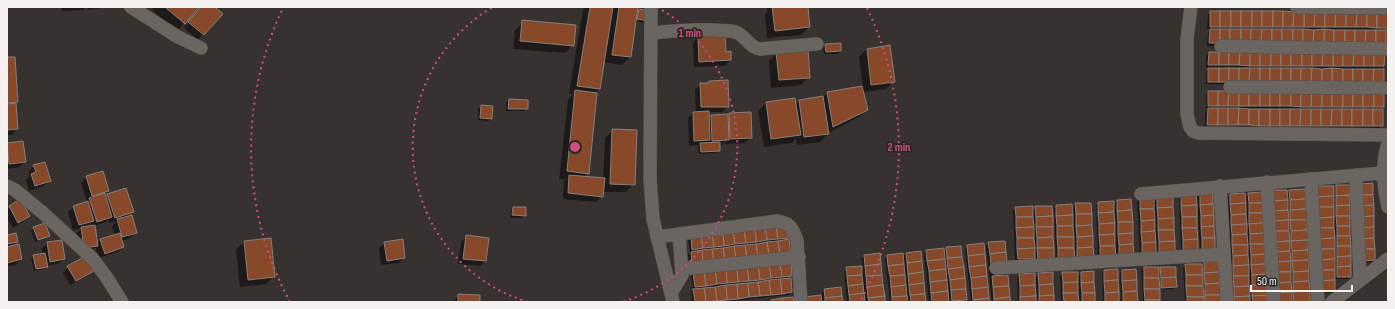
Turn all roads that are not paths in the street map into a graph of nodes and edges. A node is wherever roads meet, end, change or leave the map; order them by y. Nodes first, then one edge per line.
1 (131, 7) edge
2 (651, 7) edge
3 (1191, 7) edge
4 (1297, 7) edge
5 (1388, 8) edge
6 (651, 32) junction
7 (817, 44) dead end
8 (1221, 46) dead end
9 (201, 48) dead end
10 (1388, 49) edge
11 (1230, 87) dead end
12 (1388, 88) edge
13 (1388, 135) edge
14 (1388, 143) edge
15 (1383, 173) junction
16 (1356, 175) junction
17 (1311, 179) junction
18 (1266, 182) junction
19 (7, 186) edge
20 (1220, 186) junction
21 (1141, 194) dead end
22 (1388, 207) edge
23 (679, 234) junction
24 (657, 237) junction
25 (1224, 254) junction
26 (799, 257) junction
27 (1388, 259) edge
28 (682, 268) junction
29 (996, 268) dead end
30 (1360, 280) junction
31 (672, 297) edge
32 (122, 302) edge
33 (801, 302) edge
34 (1227, 302) edge
35 (1274, 302) edge
36 (1318, 302) edge
37 (1332, 302) edge

1 - 9 street
2 - 6 street
3 - 13 street
4 - 5 street
6 - 7 street
6 - 24 street
8 - 10 street
11 - 12 street
14 - 15 street
15 - 16 street
15 - 22 street
16 - 17 street
16 - 30 street
17 - 18 street
17 - 36 street
18 - 20 street
18 - 35 street
19 - 32 street
20 - 21 street
20 - 25 street
23 - 24 street
23 - 26 street
23 - 28 street
24 - 31 street
25 - 29 street
25 - 34 street
26 - 28 street
26 - 33 street
27 - 30 street
28 - 31 street
30 - 37 street

